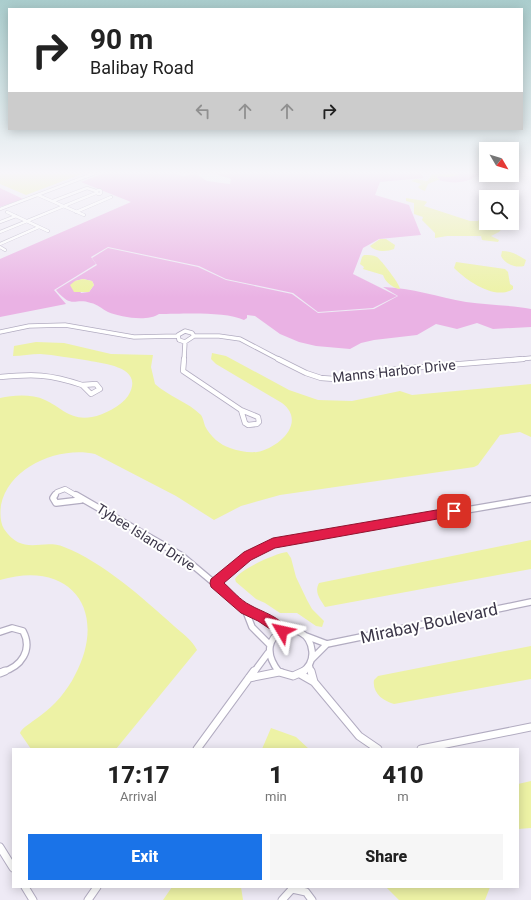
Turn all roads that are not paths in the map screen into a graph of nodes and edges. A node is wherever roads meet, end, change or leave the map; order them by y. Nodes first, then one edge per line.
1 (12, 214) edge
2 (44, 214) edge
3 (16, 216) junction
4 (27, 221) junction
5 (0, 222) edge
6 (39, 227) junction
7 (48, 231) dead end
8 (0, 232) edge
9 (0, 244) edge
10 (0, 247) edge
11 (5, 250) dead end
12 (0, 332) edge
13 (178, 336) junction
14 (194, 336) junction
15 (185, 342) junction
16 (531, 358) edge
17 (0, 377) edge
18 (82, 385) dead end
19 (242, 410) dead end
20 (531, 499) edge
21 (81, 500) junction
22 (215, 583) junction
23 (531, 602) edge
24 (245, 609) junction
25 (260, 615) junction
26 (251, 626) junction
27 (282, 631) junction
28 (0, 632) edge
29 (306, 636) junction
30 (269, 644) junction
31 (327, 644) junction
32 (268, 652) junction
33 (311, 662) junction
34 (278, 672) junction
35 (0, 673) edge
36 (300, 674) junction
37 (248, 678) junction
38 (314, 682) junction
39 (531, 727) edge
40 (198, 748) edge
41 (377, 748) edge
42 (425, 748) edge
43 (0, 848) edge
44 (12, 866) edge
45 (26, 888) edge
46 (96, 888) edge
47 (33, 900) edge
48 (88, 900) edge
49 (282, 900) edge
50 (312, 900) edge

1 - 3 street
2 - 4 street
3 - 4 street
3 - 5 street
4 - 6 street
4 - 8 street
6 - 7 street
6 - 9 street
10 - 11 street
12 - 13 street
13 - 14 street
13 - 15 street
14 - 15 street
14 - 16 street, Manns Harbor Drive
15 - 19 street
17 - 18 street
20 - 22 street
21 - 21 street, Tybee Island Drive
21 - 22 street, Tybee Island Drive
22 - 24 street, Tybee Island Drive
23 - 31 street, Mirabay Boulevard
24 - 25 street, Tybee Island Drive
24 - 26 street, Tybee Island Drive
25 - 26 street
25 - 27 street, Tybee Island Drive
26 - 30 street, Tybee Island Drive
27 - 29 street
27 - 30 street
28 - 35 street
29 - 31 street
29 - 33 street
30 - 32 street
31 - 33 street
32 - 34 street
32 - 37 street
33 - 36 street
33 - 38 street
34 - 36 street
34 - 37 street
36 - 38 street
37 - 40 street
38 - 41 street
39 - 42 street
43 - 44 street
45 - 47 street
46 - 48 street
49 - 50 street

